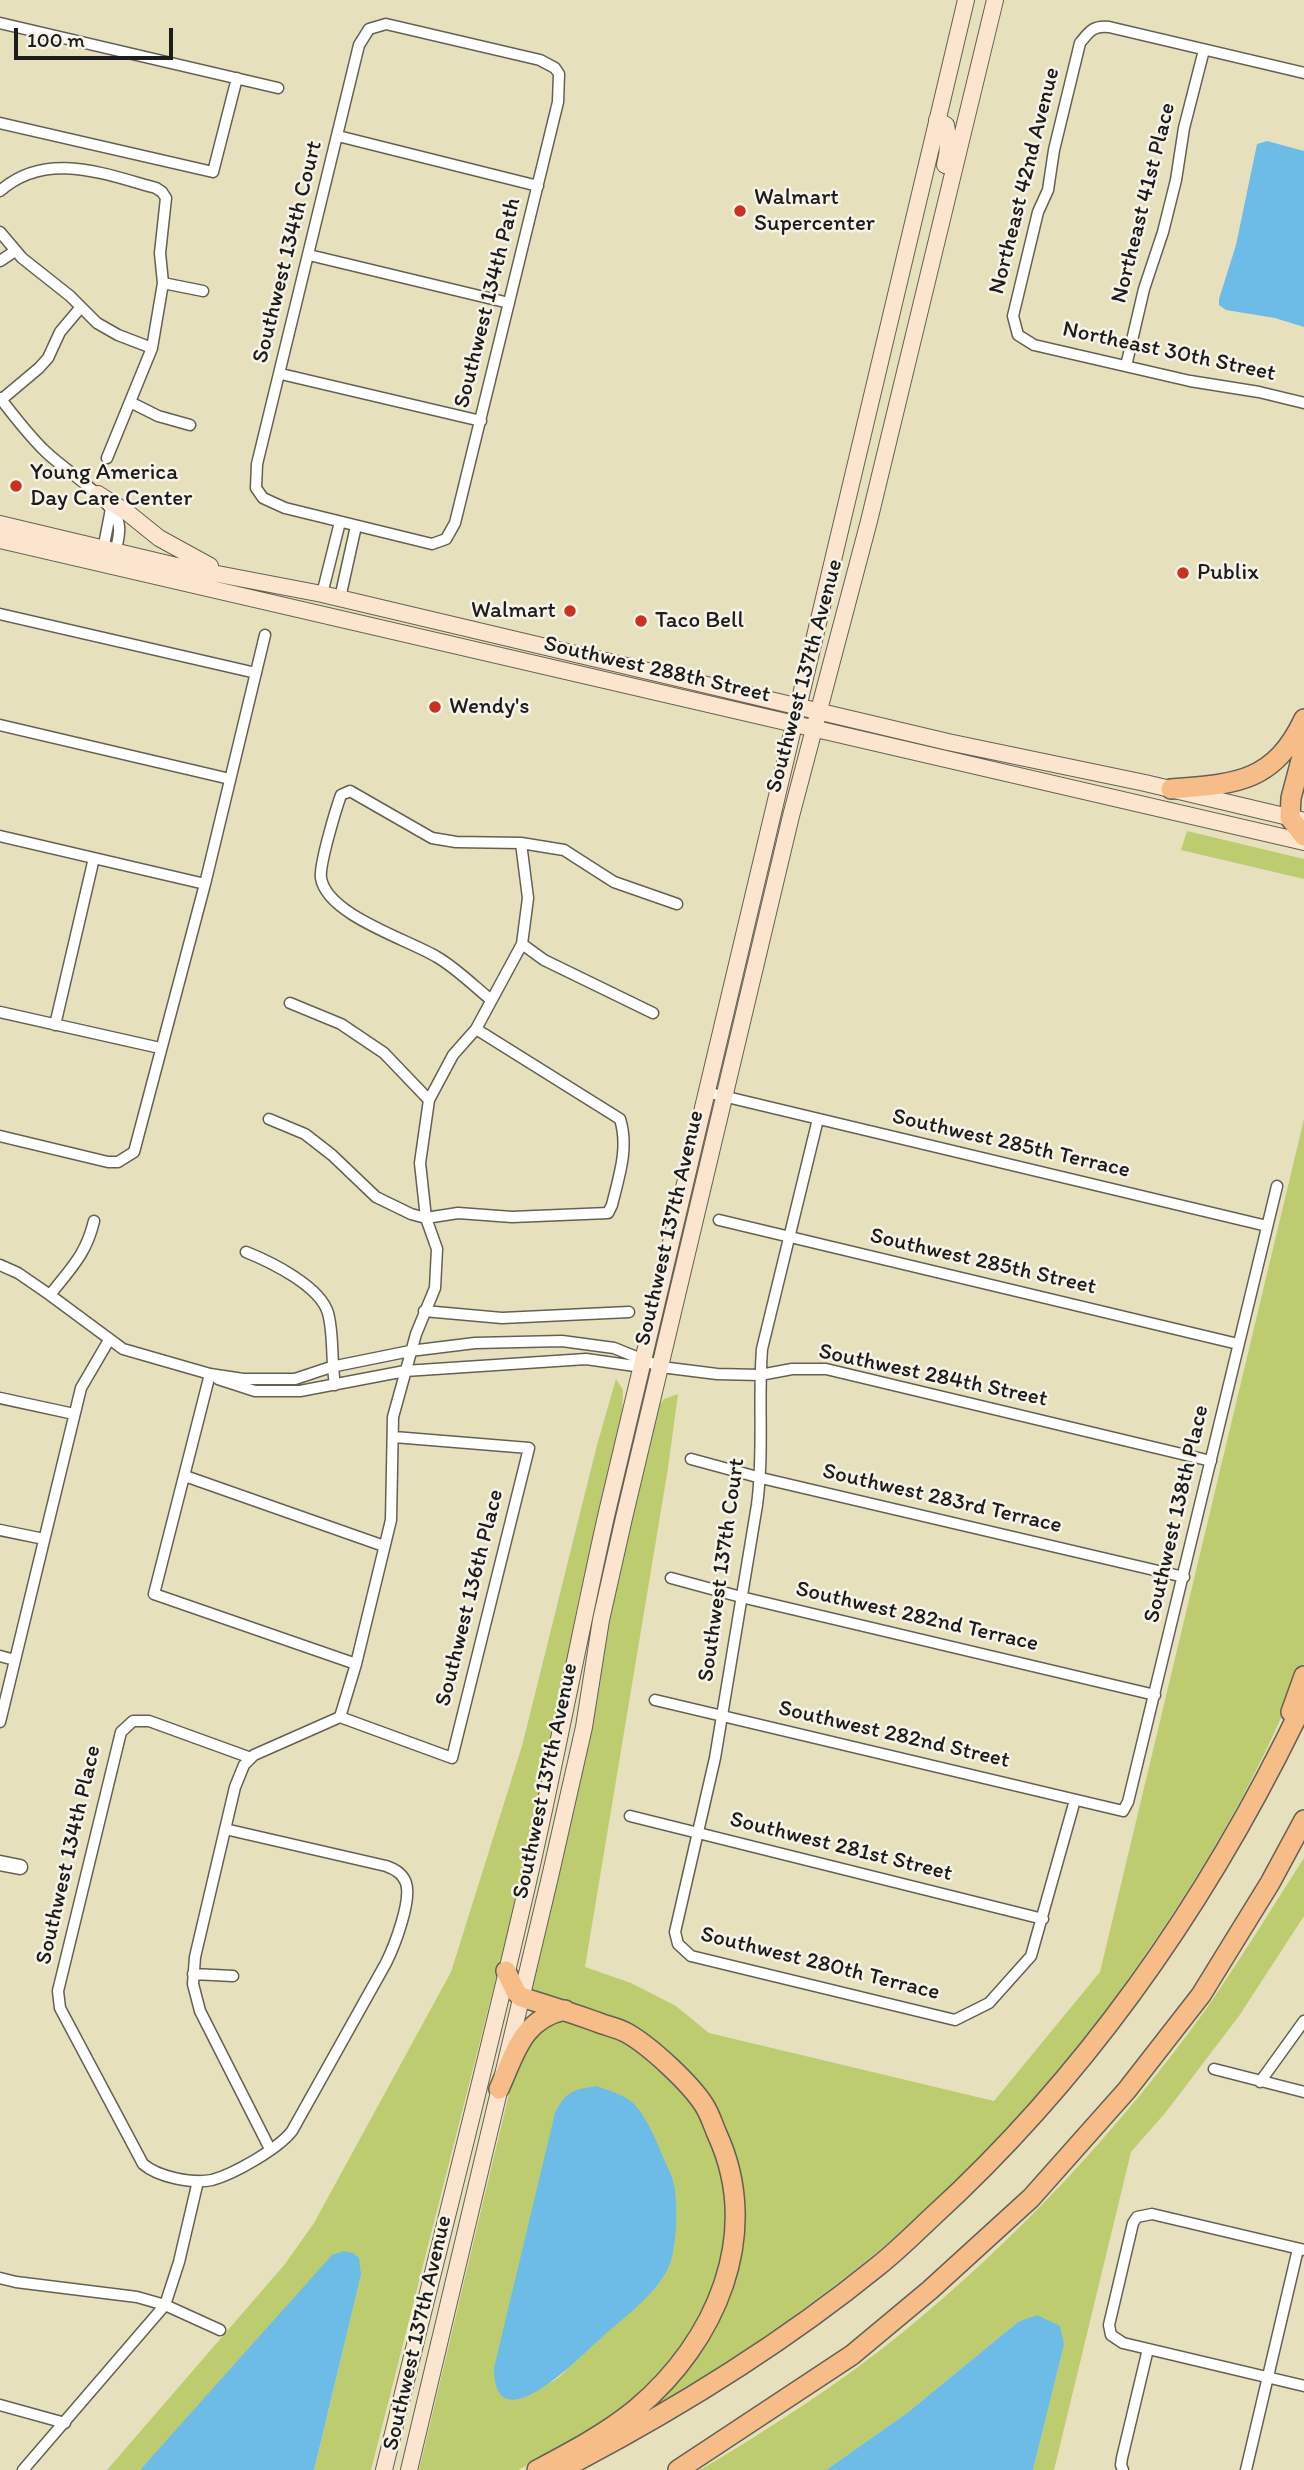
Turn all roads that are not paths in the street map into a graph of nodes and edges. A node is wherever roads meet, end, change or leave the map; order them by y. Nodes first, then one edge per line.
1 (966, 0) edge
2 (995, 0) edge
3 (0, 23) edge
4 (1204, 50) junction
5 (1304, 73) edge
6 (559, 74) joint
7 (236, 78) junction
8 (278, 88) dead end
9 (937, 120) junction
10 (0, 123) edge
11 (338, 136) junction
12 (538, 186) junction
13 (0, 191) edge
14 (0, 232) edge
15 (15, 251) junction
16 (309, 254) junction
17 (0, 261) edge
18 (927, 279) junction
19 (163, 283) junction
20 (203, 291) dead end
21 (509, 303) junction
22 (81, 307) junction
23 (1026, 341) joint
24 (152, 348) junction
25 (1126, 366) junction
26 (281, 374) junction
27 (1, 399) edge
28 (130, 402) junction
29 (1304, 403) edge
30 (481, 421) junction
31 (190, 425) dead end
32 (107, 458) dead end
33 (98, 494) junction
34 (340, 522) junction
35 (0, 524) edge
36 (356, 526) junction
37 (0, 540) edge
38 (108, 558) junction
39 (228, 576) junction
40 (322, 594) junction
41 (340, 598) junction
42 (0, 614) edge
43 (265, 635) dead end
44 (256, 673) junction
45 (798, 706) junction
46 (819, 712) junction
47 (1304, 719) edge
48 (0, 725) edge
49 (793, 725) junction
50 (814, 730) junction
51 (1304, 749) edge
52 (230, 779) junction
53 (1171, 789) junction
54 (1297, 819) edge
55 (0, 836) edge
56 (1304, 836) edge
57 (1304, 842) edge
58 (520, 843) junction
59 (94, 858) junction
60 (205, 884) junction
61 (756, 890) junction
62 (773, 894) junction
63 (677, 904) dead end
64 (522, 944) junction
65 (491, 1000) junction
66 (290, 1003) dead end
67 (0, 1012) edge
68 (653, 1013) dead end
69 (55, 1025) junction
70 (477, 1029) junction
71 (160, 1048) junction
72 (706, 1092) junction
73 (724, 1097) junction
74 (429, 1100) junction
75 (269, 1119) dead end
76 (818, 1119) junction
77 (0, 1136) edge
78 (1277, 1186) dead end
79 (426, 1218) junction
80 (719, 1220) dead end
81 (94, 1221) dead end
82 (1267, 1226) junction
83 (791, 1238) junction
84 (246, 1252) dead end
85 (0, 1265) edge
86 (50, 1295) junction
87 (424, 1311) junction
88 (629, 1311) dead end
89 (109, 1340) junction
90 (1238, 1345) junction
91 (411, 1351) junction
92 (643, 1361) junction
93 (331, 1367) junction
94 (661, 1367) junction
95 (405, 1371) junction
96 (210, 1374) junction
97 (760, 1375) junction
98 (335, 1384) junction
99 (0, 1398) edge
100 (74, 1414) junction
101 (394, 1437) junction
102 (691, 1459) dead end
103 (1211, 1461) junction
104 (185, 1476) junction
105 (761, 1478) junction
106 (0, 1530) edge
107 (44, 1539) junction
108 (384, 1546) junction
109 (1184, 1577) junction
110 (671, 1578) dead end
111 (741, 1597) junction
112 (0, 1656) edge
113 (15, 1660) junction
114 (356, 1664) junction
115 (1304, 1676) edge
116 (1155, 1695) junction
117 (655, 1700) dead end
118 (1304, 1702) edge
119 (721, 1716) junction
120 (340, 1717) junction
121 (0, 1722) edge
122 (1281, 1749) junction
123 (251, 1758) junction
124 (1075, 1800) junction
125 (1123, 1811) joint
126 (630, 1816) dead end
127 (1304, 1820) edge
128 (225, 1829) junction
129 (698, 1833) junction
130 (0, 1863) edge
131 (20, 1867) dead end
132 (1043, 1919) junction
133 (678, 1944) joint
134 (506, 1971) junction
135 (192, 1974) junction
136 (233, 1976) dead end
137 (521, 1997) junction
138 (565, 2010) junction
139 (1304, 2021) edge
140 (1214, 2068) dead end
141 (1261, 2082) junction
142 (499, 2089) junction
143 (1304, 2092) edge
144 (270, 2149) junction
145 (198, 2181) junction
146 (1301, 2249) edge
147 (0, 2278) edge
148 (165, 2305) junction
149 (219, 2330) dead end
150 (1148, 2348) junction
151 (1268, 2378) junction
152 (1304, 2386) edge
153 (0, 2405) edge
154 (65, 2423) junction
155 (23, 2470) edge
156 (384, 2470) edge
157 (410, 2470) edge
158 (537, 2470) edge
159 (560, 2470) edge
160 (678, 2470) edge
161 (1123, 2470) edge
162 (1246, 2470) edge

1 - 9 main road, Southwest 137th Avenue
2 - 18 main road, Southwest 137th Avenue
3 - 7 street
4 - 5 street
4 - 23 street, Northeast 42nd Avenue
4 - 25 street, Northeast 41st Place
6 - 11 street, Southwest 134th Court
6 - 12 street, Southwest 134th Path
7 - 8 street
7 - 10 street
9 - 18 main road
9 - 45 main road, Southwest 137th Avenue
11 - 12 street
11 - 16 street, Southwest 134th Court
12 - 21 street, Southwest 134th Path
13 - 19 street
14 - 15 street
15 - 17 street
15 - 22 street
16 - 21 street
16 - 26 street, Southwest 134th Court
18 - 46 main road, Southwest 137th Avenue
19 - 20 street
19 - 24 street
21 - 30 street, Southwest 134th Path
22 - 24 street
22 - 27 street
23 - 25 street, Northeast 30th Street
24 - 28 street
25 - 29 street, Northeast 30th Street
26 - 30 street
26 - 34 street, Southwest 134th Court
27 - 33 street
28 - 31 street
28 - 32 street
30 - 36 street, Southwest 134th Path
33 - 38 street
33 - 39 main road
34 - 36 street
34 - 40 street
35 - 38 main road, Southwest 288th Street
36 - 41 street
37 - 38 main road, Southwest 288th Street
38 - 39 main road, Southwest 288th Street
38 - 49 main road, Southwest 288th Street
39 - 40 main road, Southwest 288th Street
40 - 41 main road, Southwest 288th Street
41 - 45 main road, Southwest 288th Street
42 - 44 street
43 - 44 street
44 - 52 street
45 - 46 main road, Southwest 288th Street
45 - 49 main road, Southwest 137th Avenue
46 - 50 main road, Southwest 137th Avenue
46 - 53 main road, Southwest 288th Street
47 - 53 highway
48 - 52 street
49 - 50 main road, Southwest 288th Street
49 - 61 main road, Southwest 137th Avenue
50 - 57 main road, Southwest 288th Street
50 - 62 main road, Southwest 137th Avenue
51 - 54 highway
52 - 60 street
53 - 54 main road, Southwest 288th Street
54 - 56 highway
55 - 59 street
58 - 63 street
58 - 64 street
58 - 65 street
59 - 60 street
59 - 69 street
60 - 71 street
61 - 62 main road
61 - 72 main road, Southwest 137th Avenue
62 - 73 main road, Southwest 137th Avenue
64 - 65 street
64 - 68 street
65 - 70 street
66 - 74 street
67 - 69 street
69 - 71 street
70 - 74 street
70 - 79 street
71 - 77 street
72 - 73 street, Southwest 285th Terrace
72 - 92 main road, Southwest 137th Avenue
73 - 76 street, Southwest 285th Terrace
73 - 94 main road, Southwest 137th Avenue
74 - 79 street
75 - 79 street
76 - 82 street, Southwest 285th Terrace
76 - 83 street, Southwest 137th Court
78 - 82 street
79 - 87 street
80 - 83 street, Southwest 285th Street
81 - 86 street
82 - 90 street, Southwest 138th Place
83 - 90 street, Southwest 285th Street
83 - 97 street, Southwest 137th Court
84 - 93 street
85 - 86 street, Southwest 284th Street
86 - 89 street, Southwest 284th Street
87 - 88 street
87 - 91 street
89 - 96 street, Southwest 284th Street
89 - 100 street
90 - 103 street, Southwest 138th Place
91 - 92 street, Southwest 284th Street
91 - 93 street, Southwest 284th Street
91 - 95 street
92 - 94 street, Southwest 284th Street
92 - 95 street, Southwest 284th Street
92 - 134 main road, Southwest 137th Avenue
93 - 96 street, Southwest 284th Street
93 - 98 street
94 - 97 street, Southwest 284th Street
94 - 137 main road, Southwest 137th Avenue
95 - 98 street, Southwest 284th Street
95 - 101 street
96 - 98 street, Southwest 284th Street
96 - 104 street
97 - 103 street, Southwest 284th Street
97 - 105 street, Southwest 137th Court
99 - 100 street
100 - 107 street
101 - 108 street
101 - 120 street, Southwest 136th Place
102 - 105 street, Southwest 283rd Terrace
103 - 109 street, Southwest 138th Place
104 - 108 street
104 - 114 street
105 - 109 street, Southwest 283rd Terrace
105 - 111 street, Southwest 137th Court
106 - 107 street
107 - 113 street
108 - 114 street
109 - 116 street, Southwest 138th Place
110 - 111 street, Southwest 282nd Terrace
111 - 116 street, Southwest 282nd Terrace
111 - 119 street, Southwest 137th Court
112 - 113 street
113 - 121 street
114 - 120 street
115 - 122 highway
116 - 125 street, Southwest 138th Place
117 - 119 street, Southwest 282nd Street
118 - 122 highway
119 - 124 street, Southwest 282nd Street
119 - 129 street, Southwest 137th Court
120 - 123 street
122 - 159 highway
123 - 128 street
123 - 145 street, Southwest 134th Place
124 - 125 street, Southwest 282nd Street
124 - 132 street
126 - 129 street, Southwest 281st Street
127 - 160 highway
128 - 135 street
128 - 144 street
129 - 132 street, Southwest 281st Street
129 - 133 street, Southwest 137th Court
130 - 131 street
132 - 133 street, Southwest 280th Terrace
134 - 137 highway
134 - 156 main road, Southwest 137th Avenue
135 - 136 street
135 - 144 street
137 - 138 highway
137 - 142 main road, Southwest 137th Avenue
138 - 142 highway
138 - 158 highway
139 - 141 street
140 - 141 street
141 - 143 street
142 - 157 main road, Southwest 137th Avenue
144 - 145 street
145 - 148 street
146 - 150 street
146 - 151 street
147 - 148 street
148 - 149 street
148 - 154 street
150 - 151 street
150 - 161 street
151 - 152 street
151 - 162 street
153 - 154 street
154 - 155 street

